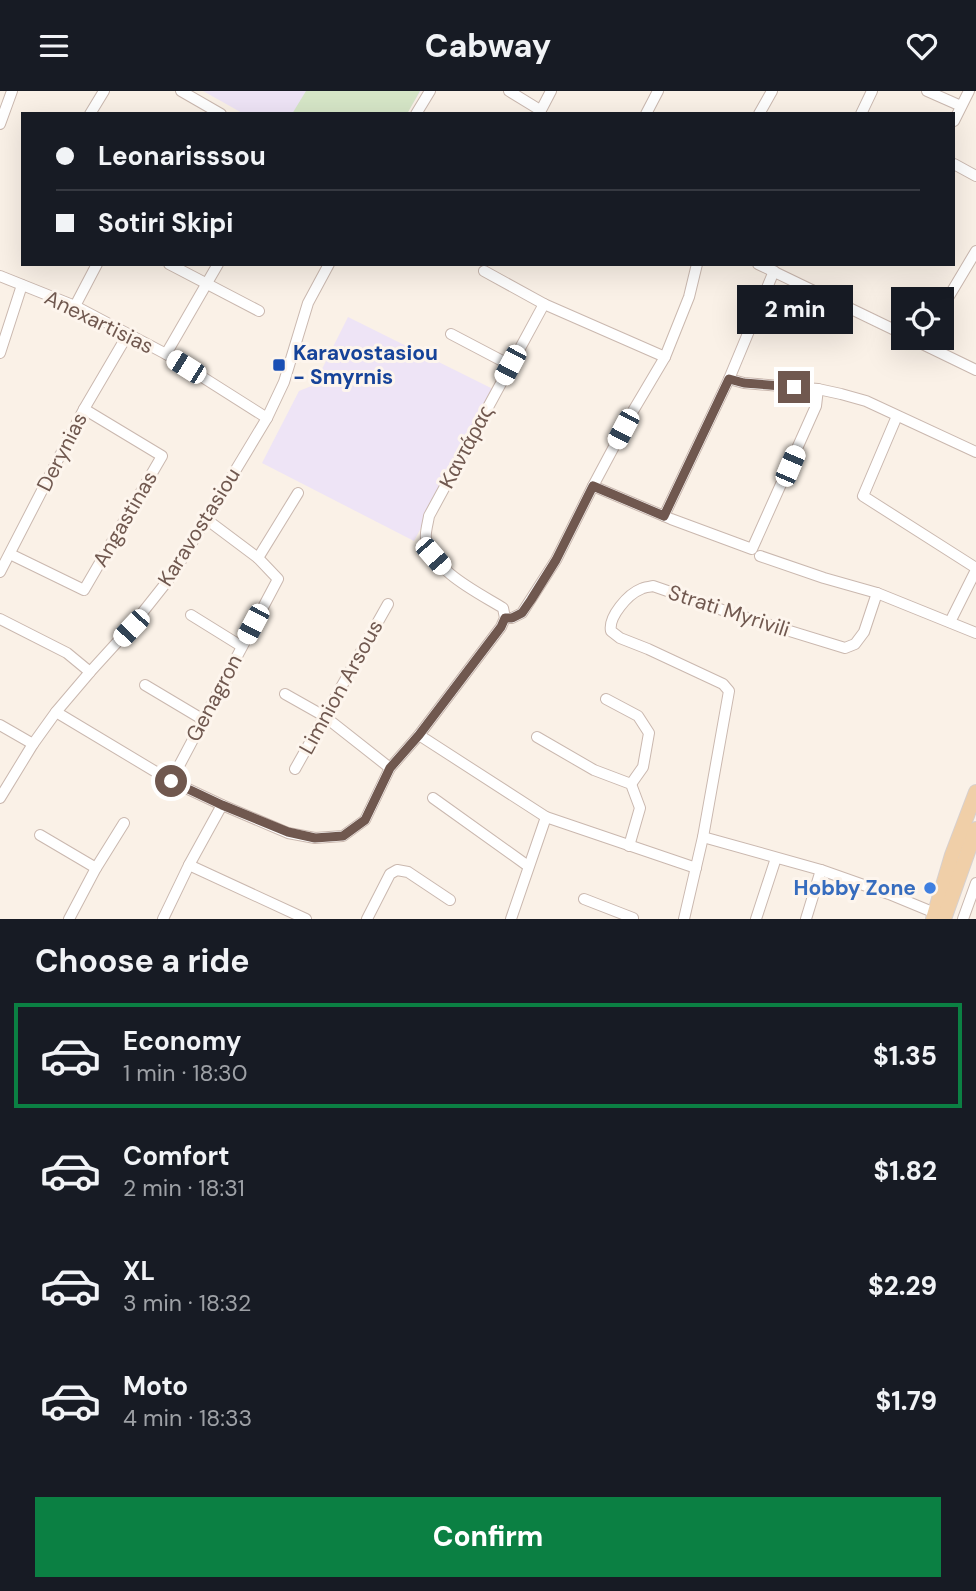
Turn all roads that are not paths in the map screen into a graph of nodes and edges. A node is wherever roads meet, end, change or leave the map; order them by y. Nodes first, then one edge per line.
1 (12, 91) edge
2 (104, 91) edge
3 (181, 91) edge
4 (430, 91) edge
5 (509, 91) edge
6 (551, 91) edge
7 (658, 91) edge
8 (772, 91) edge
9 (872, 91) edge
10 (927, 91) edge
11 (969, 91) edge
12 (200, 102) junction
13 (961, 106) junction
14 (91, 112) edge
15 (193, 112) edge
16 (218, 112) edge
17 (417, 112) edge
18 (540, 112) edge
19 (647, 112) edge
20 (760, 112) edge
21 (862, 112) edge
22 (955, 119) edge
23 (0, 124) edge
24 (955, 165) edge
25 (976, 176) edge
26 (976, 251) edge
27 (96, 266) edge
28 (173, 266) edge
29 (217, 266) edge
30 (328, 266) edge
31 (696, 266) edge
32 (763, 266) edge
33 (484, 271) dead end
34 (774, 271) junction
35 (0, 276) edge
36 (207, 284) junction
37 (22, 285) junction
38 (954, 288) edge
39 (544, 304) junction
40 (75, 306) junction
41 (258, 311) dead end
42 (891, 328) edge
43 (128, 334) junction
44 (451, 334) dead end
45 (939, 350) edge
46 (0, 353) edge
47 (166, 354) junction
48 (665, 357) junction
49 (510, 365) junction
50 (976, 370) edge
51 (729, 379) junction
52 (818, 389) junction
53 (84, 409) junction
54 (897, 416) junction
55 (267, 418) junction
56 (976, 451) edge
57 (593, 486) junction
58 (298, 493) dead end
59 (664, 516) junction
60 (206, 519) junction
61 (756, 553) junction
62 (10, 554) junction
63 (258, 558) junction
64 (976, 569) edge
65 (0, 572) edge
66 (877, 593) junction
67 (388, 604) dead end
68 (191, 615) dead end
69 (505, 618) junction
70 (0, 619) edge
71 (950, 622) junction
72 (976, 633) edge
73 (241, 646) junction
74 (90, 672) junction
75 (145, 685) dead end
76 (285, 694) dead end
77 (607, 699) dead end
78 (56, 712) junction
79 (324, 716) junction
80 (202, 719) junction
81 (0, 725) edge
82 (419, 735) junction
83 (537, 737) dead end
84 (33, 744) junction
85 (390, 768) junction
86 (295, 769) dead end
87 (171, 781) junction
88 (631, 784) junction
89 (976, 792) edge
90 (0, 798) edge
91 (433, 798) dead end
92 (222, 805) junction
93 (546, 817) junction
94 (124, 823) dead end
95 (976, 829) edge
96 (40, 835) dead end
97 (704, 837) junction
98 (629, 846) junction
99 (776, 858) junction
100 (189, 866) junction
101 (528, 866) junction
102 (696, 868) junction
103 (96, 869) junction
104 (821, 870) junction
105 (976, 883) edge
106 (584, 899) dead end
107 (450, 900) dead end
108 (606, 908) junction
109 (938, 917) edge
110 (633, 918) edge
111 (69, 919) edge
112 (163, 919) edge
113 (305, 919) edge
114 (367, 919) edge
115 (511, 919) edge
116 (601, 919) edge
117 (684, 919) edge
118 (756, 919) edge
119 (806, 919) edge
120 (963, 919) edge

1 - 23 street
2 - 14 street
3 - 12 street
4 - 17 street
5 - 18 street
6 - 18 street
7 - 19 street
8 - 20 street
9 - 21 street
10 - 13 street
11 - 13 street
12 - 15 street
12 - 16 street
13 - 22 street
24 - 25 street
26 - 38 street
27 - 40 street
28 - 36 street
29 - 36 street
30 - 55 street, Karavostasiou
31 - 48 street
32 - 34 street
33 - 39 street
34 - 42 street
34 - 51 street
35 - 37 street, Anexartisias
36 - 41 street
36 - 47 street
37 - 40 street, Anexartisias
37 - 46 street
39 - 48 street
39 - 49 street, Καντάρας
40 - 43 street, Anexartisias
43 - 47 street, Anexartisias
43 - 53 street, Derynias
44 - 49 street
45 - 50 street
47 - 55 street, Anexartisias
48 - 57 street
49 - 69 street, Καντάρας
51 - 52 street
51 - 59 street
52 - 54 street
52 - 61 street
53 - 62 street, Derynias
53 - 62 street, Angastinas
54 - 56 street
54 - 64 street
55 - 60 street, Karavostasiou
57 - 59 street
57 - 69 street
58 - 63 street
59 - 61 street
60 - 63 street
60 - 74 street, Karavostasiou
61 - 66 street
62 - 65 street, Derynias
63 - 73 street, Genagron
64 - 71 street
66 - 71 street
66 - 97 street, Strati Myrivili
67 - 79 street, Limnion Arsous
68 - 73 street
69 - 82 street
70 - 74 street
71 - 72 street
73 - 80 street, Genagron
74 - 78 street, Karavostasiou
75 - 80 street
76 - 79 street
77 - 88 street
78 - 84 street, Karavostasiou
78 - 87 street
79 - 85 street
79 - 86 street, Limnion Arsous
80 - 87 street, Genagron
81 - 84 street
82 - 85 street
82 - 93 street
83 - 88 street
84 - 90 street, Karavostasiou
85 - 92 street
87 - 92 street
88 - 98 street
89 - 109 main road
91 - 101 street
92 - 100 street
93 - 98 street
93 - 101 street
94 - 103 street
95 - 109 main road
96 - 103 street
97 - 99 street
97 - 102 street
98 - 102 street
99 - 104 street
99 - 118 street
100 - 112 street
100 - 113 street
101 - 115 street
102 - 117 street
103 - 111 street
104 - 109 street
104 - 119 street
105 - 120 street
106 - 108 street
107 - 114 street
108 - 110 street
108 - 116 street

